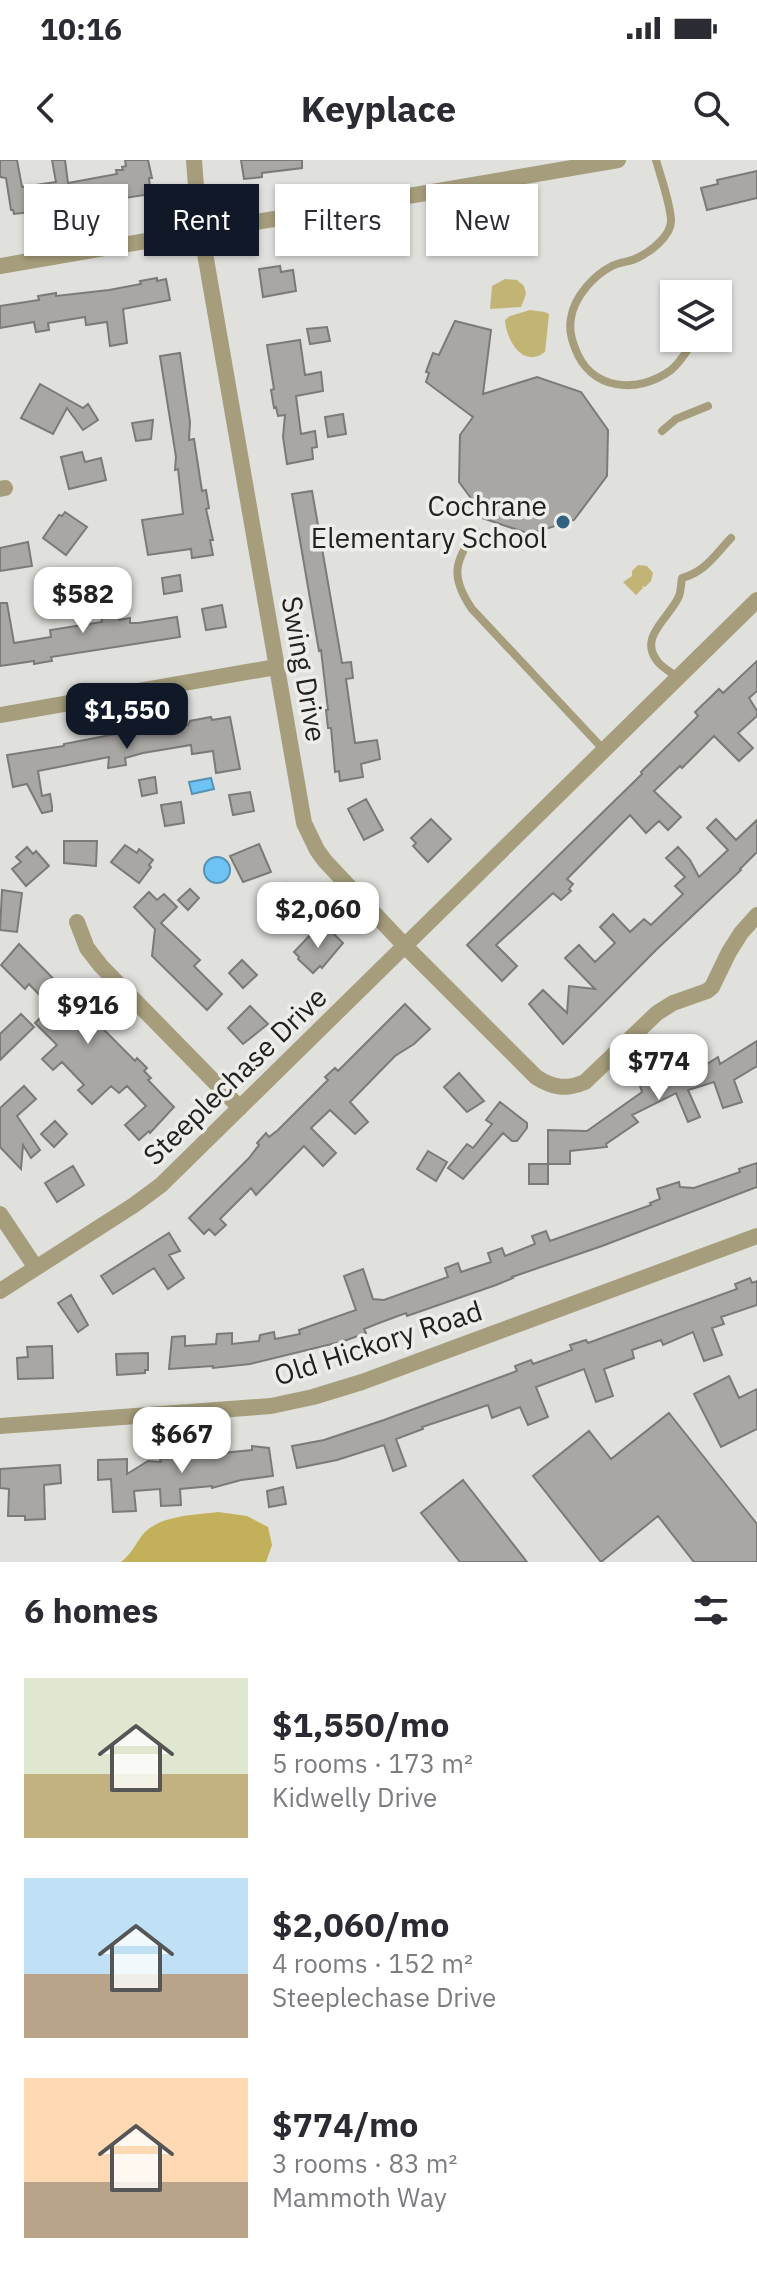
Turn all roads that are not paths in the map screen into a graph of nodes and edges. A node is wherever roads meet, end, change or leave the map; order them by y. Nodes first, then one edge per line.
1 (194, 160) edge
2 (618, 160) edge
3 (656, 160) edge
4 (196, 184) edge
5 (259, 221) edge
6 (144, 241) edge
7 (206, 256) edge
8 (0, 266) edge
9 (687, 352) edge
10 (708, 406) dead end
11 (662, 431) dead end
12 (476, 531) dead end
13 (731, 538) dead end
14 (757, 600) edge
15 (276, 667) junction
16 (678, 678) junction
17 (0, 715) edge
18 (604, 750) junction
19 (757, 915) edge
20 (77, 922) dead end
21 (405, 946) junction
22 (240, 1108) junction
23 (0, 1214) edge
24 (757, 1236) edge
25 (36, 1268) junction
26 (0, 1291) edge
27 (0, 1426) edge

1 - 4 street, Swing Drive
2 - 5 street
3 - 9 lane
6 - 8 street
7 - 15 street, Swing Drive
10 - 11 lane
12 - 18 lane
13 - 16 lane
14 - 16 street, Steeplechase Drive
15 - 17 street
15 - 21 street, Swing Drive
16 - 18 street, Steeplechase Drive
18 - 21 street, Steeplechase Drive
19 - 21 street, Swing Drive
20 - 22 street
21 - 22 street, Steeplechase Drive
22 - 25 street, Steeplechase Drive
23 - 25 street
24 - 27 street, Old Hickory Road
25 - 26 street, Steeplechase Drive

